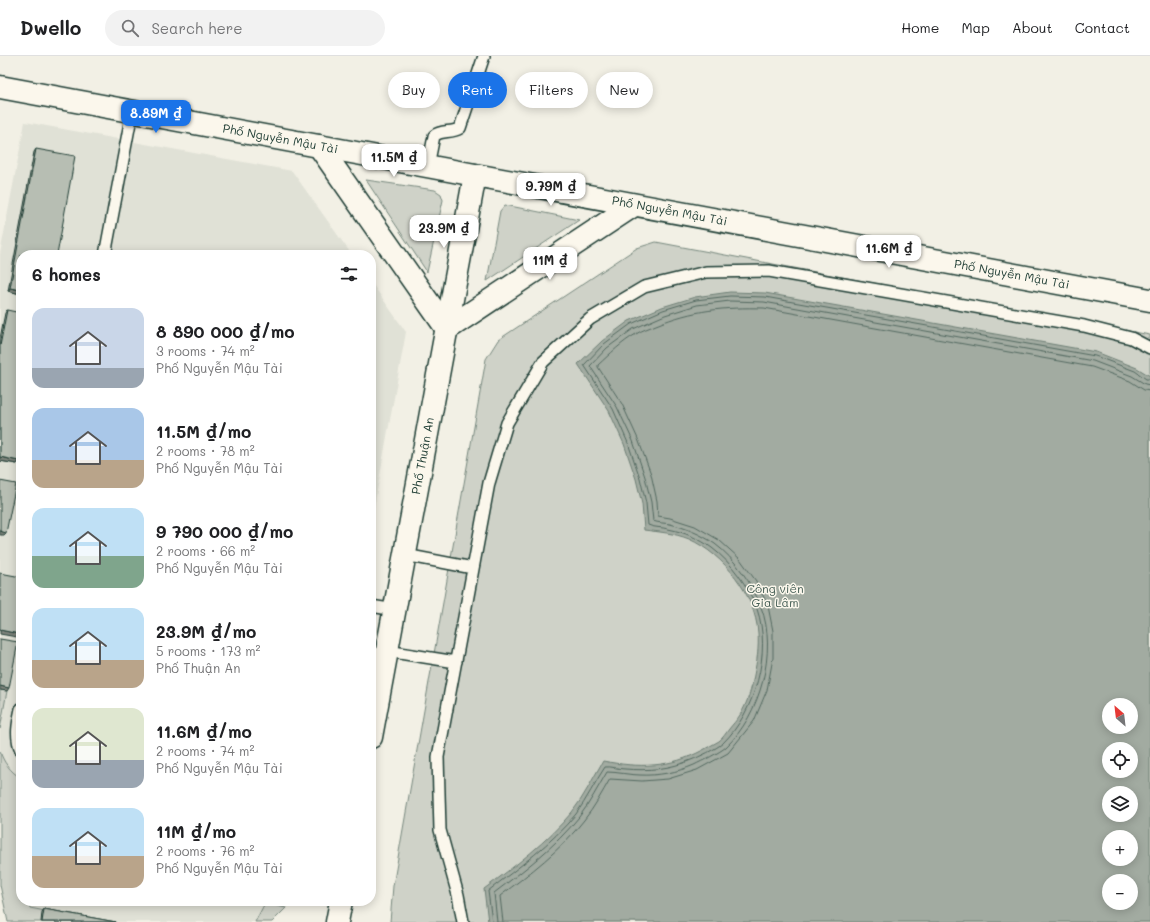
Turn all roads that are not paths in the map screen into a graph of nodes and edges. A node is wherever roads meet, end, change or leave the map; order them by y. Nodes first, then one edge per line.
1 (484, 56) edge
2 (0, 88) edge
3 (132, 112) junction
4 (319, 146) junction
5 (428, 166) junction
6 (475, 175) junction
7 (634, 205) junction
8 (106, 250) edge
9 (1150, 300) edge
10 (447, 329) junction
11 (1150, 348) edge
12 (405, 555) junction
13 (473, 568) junction
14 (376, 607) edge
15 (395, 610) junction
16 (387, 651) junction
17 (456, 662) junction
18 (376, 710) edge
19 (339, 906) edge
20 (337, 922) edge
21 (463, 922) edge

1 - 5 lane
2 - 3 street, Phố Nguyễn Mậu Tài
3 - 4 street, Phố Nguyễn Mậu Tài
3 - 8 lane
4 - 5 street, Phố Nguyễn Mậu Tài
4 - 10 street
5 - 6 street, Phố Nguyễn Mậu Tài
6 - 7 street, Phố Nguyễn Mậu Tài
6 - 10 street, Phố Thuận An
7 - 9 street, Phố Nguyễn Mậu Tài
7 - 10 street
10 - 12 street, Phố Thuận An
11 - 13 lane
12 - 13 lane
12 - 15 street, Phố Thuận An
13 - 17 lane
14 - 15 lane
15 - 16 street, Phố Thuận An
16 - 17 lane
16 - 18 street, Phố Thuận An
17 - 21 lane
19 - 20 street

